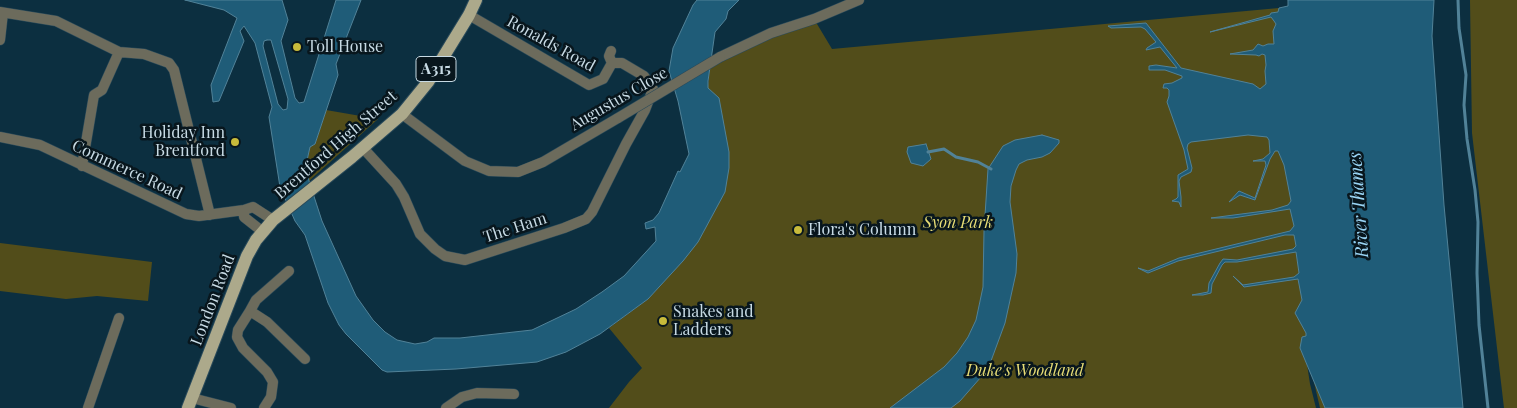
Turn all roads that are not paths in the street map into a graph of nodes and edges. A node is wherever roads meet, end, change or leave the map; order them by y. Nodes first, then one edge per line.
1 (476, 0) edge
2 (859, 0) edge
3 (1, 13) edge
4 (469, 15) junction
5 (0, 40) edge
6 (611, 51) dead end
7 (119, 52) junction
8 (617, 63) junction
9 (402, 114) junction
10 (0, 137) edge
11 (362, 148) junction
12 (82, 166) junction
13 (244, 210) junction
14 (210, 214) junction
15 (277, 217) junction
16 (263, 232) junction
17 (289, 272) dead end
18 (250, 310) junction
19 (119, 318) dead end
20 (305, 359) dead end
21 (514, 394) dead end
22 (190, 403) edge
23 (88, 408) edge
24 (231, 408) edge
25 (264, 408) edge
26 (446, 408) edge

1 - 4 main road, Brentford High Street / A315
2 - 9 street, Augustus Close, bridge
3 - 5 street
3 - 7 street
4 - 8 street, Ronalds Road
4 - 9 main road, Brentford High Street / A315
6 - 8 street
7 - 12 street
7 - 14 street
8 - 11 street, The Ham
9 - 11 main road, Brentford High Street / A315
10 - 12 street, Commerce Road
11 - 15 main road, Brentford High Street / A315
12 - 14 street, Commerce Road
13 - 14 street, Commerce Road
13 - 15 street, Commerce Road
13 - 16 street
15 - 16 main road, London Road / A315
16 - 22 main road, London Road / A315
17 - 18 street
18 - 20 street
18 - 25 street
19 - 23 street
21 - 26 street
22 - 24 street

